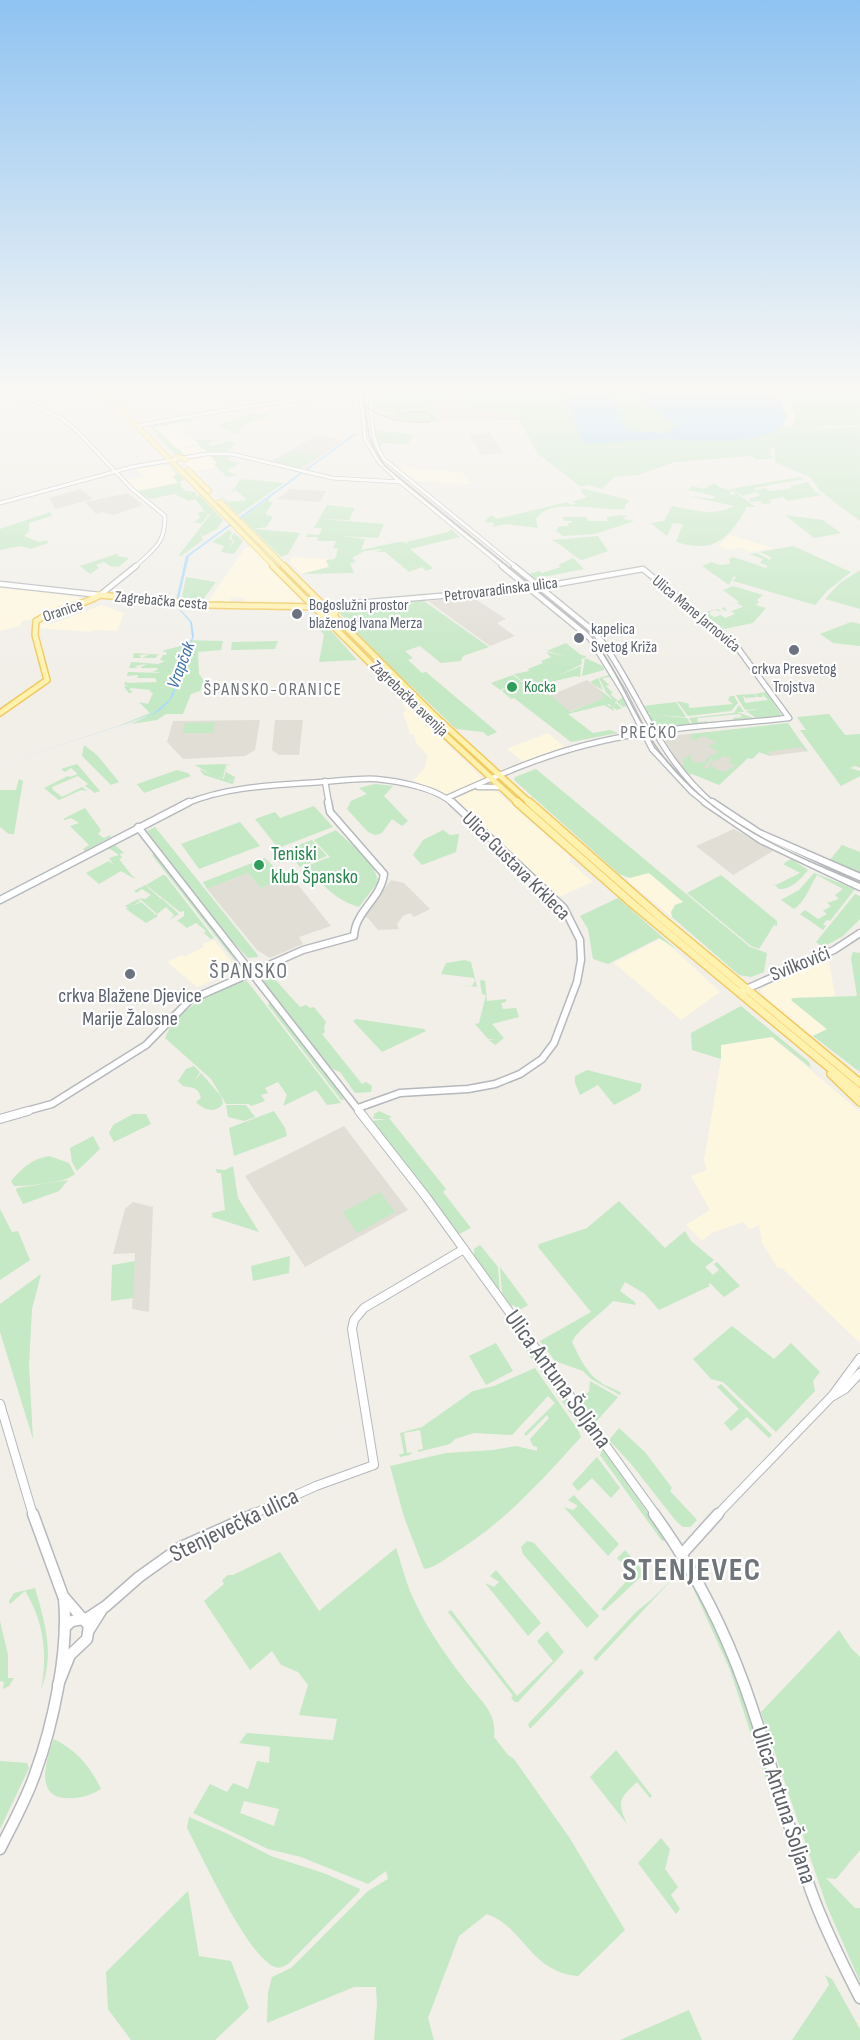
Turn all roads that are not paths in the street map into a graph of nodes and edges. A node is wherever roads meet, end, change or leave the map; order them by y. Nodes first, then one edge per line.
1 (79, 481) edge
2 (124, 481) edge
3 (196, 481) edge
4 (377, 481) edge
5 (388, 482) joint
6 (400, 482) junction
7 (411, 483) joint
8 (0, 502) edge
9 (237, 523) junction
10 (643, 569) joint
11 (0, 584) edge
12 (539, 587) junction
13 (530, 588) junction
14 (100, 595) junction
15 (111, 597) junction
16 (308, 599) junction
17 (94, 600) junction
18 (341, 605) junction
19 (323, 606) junction
20 (315, 607) junction
21 (292, 608) junction
22 (335, 618) junction
23 (0, 713) edge
24 (789, 718) joint
25 (678, 730) junction
26 (654, 732) junction
27 (644, 733) junction
28 (626, 736) junction
29 (649, 743) junction
30 (662, 744) junction
31 (499, 776) junction
32 (325, 781) junction
33 (501, 787) junction
34 (472, 789) junction
35 (447, 798) junction
36 (138, 827) junction
37 (860, 878) edge
38 (860, 887) edge
39 (0, 900) edge
40 (860, 933) edge
41 (251, 972) junction
42 (746, 988) junction
43 (738, 993) junction
44 (777, 1024) junction
45 (811, 1042) junction
46 (860, 1076) edge
47 (860, 1083) edge
48 (860, 1093) edge
49 (860, 1102) edge
50 (358, 1108) junction
51 (0, 1119) edge
52 (464, 1249) junction
53 (860, 1358) edge
54 (860, 1373) edge
55 (832, 1396) junction
56 (0, 1404) edge
57 (682, 1554) junction
58 (63, 1596) junction
59 (105, 1606) junction
60 (82, 1619) junction
61 (65, 1627) junction
62 (89, 1630) junction
63 (64, 1641) junction
64 (77, 1647) junction
65 (58, 1685) junction
66 (0, 1849) edge
67 (860, 1998) edge

1 - 8 street
2 - 14 street
3 - 9 main road, Zagrebačka avenija
4 - 5 street
5 - 6 street
6 - 7 street
6 - 13 street
7 - 12 street
9 - 16 main road, Zagrebačka avenija
9 - 19 main road, Zagrebačka avenija
10 - 12 street, Petrovaradinska ulica
10 - 24 street, Ulica Mane Jarnovića
11 - 14 street, Zagrebačka cesta
12 - 13 street, Petrovaradinska ulica
12 - 26 street
13 - 18 street, Petrovaradinska ulica
13 - 27 street
14 - 15 main road, Zagrebačka cesta
14 - 17 main road, Oranice
15 - 17 main road
15 - 21 main road, Zagrebačka cesta
16 - 20 main road, Zagrebačka avenija
16 - 21 main road
17 - 23 main road, Oranice
18 - 19 street, Petrovaradinska ulica
18 - 22 main road
19 - 20 main road, Zagrebačka cesta
19 - 22 main road, Zagrebačka avenija
20 - 21 main road, Zagrebačka cesta
20 - 31 main road, Zagrebačka avenija
22 - 31 main road, Zagrebačka avenija
24 - 25 street, Ulica Gustava Krkleca
25 - 26 street, Ulica Gustava Krkleca
25 - 30 street
26 - 27 street, Ulica Gustava Krkleca
26 - 30 street
27 - 28 street, Ulica Gustava Krkleca
27 - 29 street
28 - 29 street
28 - 31 street, Ulica Gustava Krkleca
29 - 38 street
30 - 37 street
31 - 33 main road, Zagrebačka avenija
31 - 34 street, Ulica Gustava Krkleca
31 - 42 main road, Zagrebačka avenija
32 - 35 street, Ulica Gustava Krkleca
32 - 36 street, Ulica Gustava Krkleca
32 - 41 street
33 - 34 street
33 - 43 main road, Zagrebačka avenija
34 - 35 street, Ulica Gustava Krkleca
35 - 50 street, Ulica Gustava Krkleca
36 - 39 street, Ulica Gustava Krkleca
36 - 41 street, Ulica Antuna Šoljana
40 - 42 street, Svilkovići
41 - 50 street, Ulica Antuna Šoljana
41 - 51 street
42 - 43 street, Svilkovići
42 - 45 main road, Zagrebačka avenija
43 - 44 main road, Zagrebačka avenija
44 - 48 main road
44 - 49 main road
45 - 46 main road
45 - 47 main road
50 - 52 street, Ulica Antuna Šoljana
52 - 57 street, Ulica Antuna Šoljana
52 - 59 street, Stenjevečka ulica
53 - 55 street
54 - 55 street
55 - 57 street
56 - 58 street
57 - 67 street, Ulica Antuna Šoljana
58 - 60 street
58 - 61 street
59 - 60 street, Stenjevečka ulica
59 - 62 street, Stenjevečka ulica
60 - 61 street
60 - 62 street
61 - 63 street
62 - 64 street
63 - 64 street
63 - 65 street
64 - 65 street
65 - 66 street

